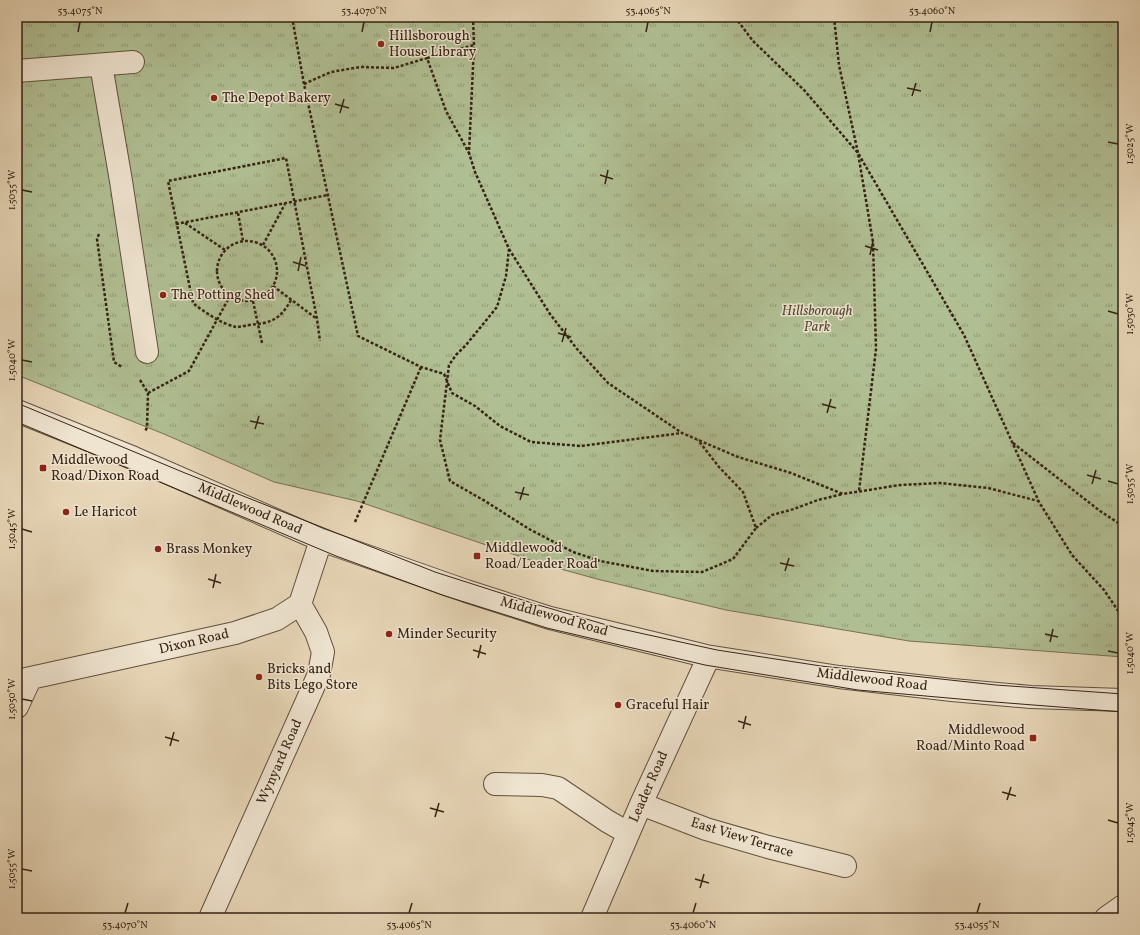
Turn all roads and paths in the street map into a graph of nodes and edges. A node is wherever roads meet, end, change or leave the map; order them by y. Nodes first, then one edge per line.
1 (271, 17) edge
2 (292, 17) edge
3 (473, 17) edge
4 (736, 17) edge
5 (834, 17) edge
6 (266, 18) dead end
7 (474, 45) junction
8 (427, 58) junction
9 (133, 62) dead end
10 (101, 65) junction
11 (17, 71) edge
12 (304, 84) junction
13 (469, 153) junction
14 (858, 153) junction
15 (328, 196) junction
16 (295, 202) junction
17 (285, 204) junction
18 (238, 213) junction
19 (185, 222) junction
20 (176, 224) junction
21 (243, 241) junction
22 (262, 245) junction
23 (510, 249) junction
24 (225, 250) junction
25 (273, 286) junction
26 (230, 296) junction
27 (291, 300) junction
28 (253, 301) junction
29 (217, 319) junction
30 (317, 319) junction
31 (257, 324) junction
32 (320, 341) dead end
33 (262, 343) dead end
34 (147, 352) dead end
35 (420, 367) junction
36 (448, 381) junction
37 (148, 393) dead end
38 (17, 411) edge
39 (682, 433) junction
40 (698, 440) junction
41 (1012, 443) junction
42 (859, 491) junction
43 (843, 494) junction
44 (1039, 502) junction
45 (1123, 526) edge
46 (756, 528) junction
47 (321, 540) junction
48 (344, 548) junction
49 (300, 604) junction
50 (1123, 618) edge
51 (706, 656) junction
52 (23, 680) edge
53 (1123, 700) edge
54 (17, 707) edge
55 (494, 784) dead end
56 (641, 804) junction
57 (628, 833) junction
58 (845, 866) dead end
59 (1123, 906) edge
60 (210, 918) edge
61 (592, 918) edge
62 (1106, 918) edge

1 - 6 path
2 - 12 path
3 - 7 path
4 - 14 path
5 - 14 path
7 - 8 path
7 - 13 path
8 - 12 path
8 - 13 path
9 - 10 street
10 - 11 street
10 - 34 street
12 - 15 path
13 - 23 path
14 - 41 path
14 - 42 path
15 - 16 path
15 - 35 path
16 - 17 path
16 - 20 path
16 - 30 path
17 - 18 path
17 - 22 path
18 - 19 path
18 - 21 path
19 - 20 path
19 - 24 path
20 - 29 path
21 - 22 path
21 - 24 path
22 - 25 path
23 - 36 path
23 - 39 path
24 - 26 path
25 - 27 path
25 - 28 path
26 - 28 path
26 - 29 path
27 - 30 path
27 - 31 path
28 - 31 path
29 - 31 path
29 - 37 path
30 - 32 path
31 - 33 path
35 - 36 path
35 - 48 path
36 - 39 path
36 - 46 path
38 - 47 street, Middlewood Road
39 - 40 path
40 - 43 path
40 - 46 path
41 - 44 path
41 - 45 path
42 - 43 path
42 - 44 path
43 - 46 path
44 - 50 path
47 - 48 street, Middlewood Road
47 - 49 street
48 - 51 street, Middlewood Road
49 - 52 street, Dixon Road
49 - 60 street, Wynyard Road
51 - 53 street, Middlewood Road
51 - 56 street, Leader Road
52 - 54 street
55 - 57 street
56 - 57 street, Leader Road
56 - 58 street, East View Terrace
57 - 61 street, Leader Road
59 - 62 street

